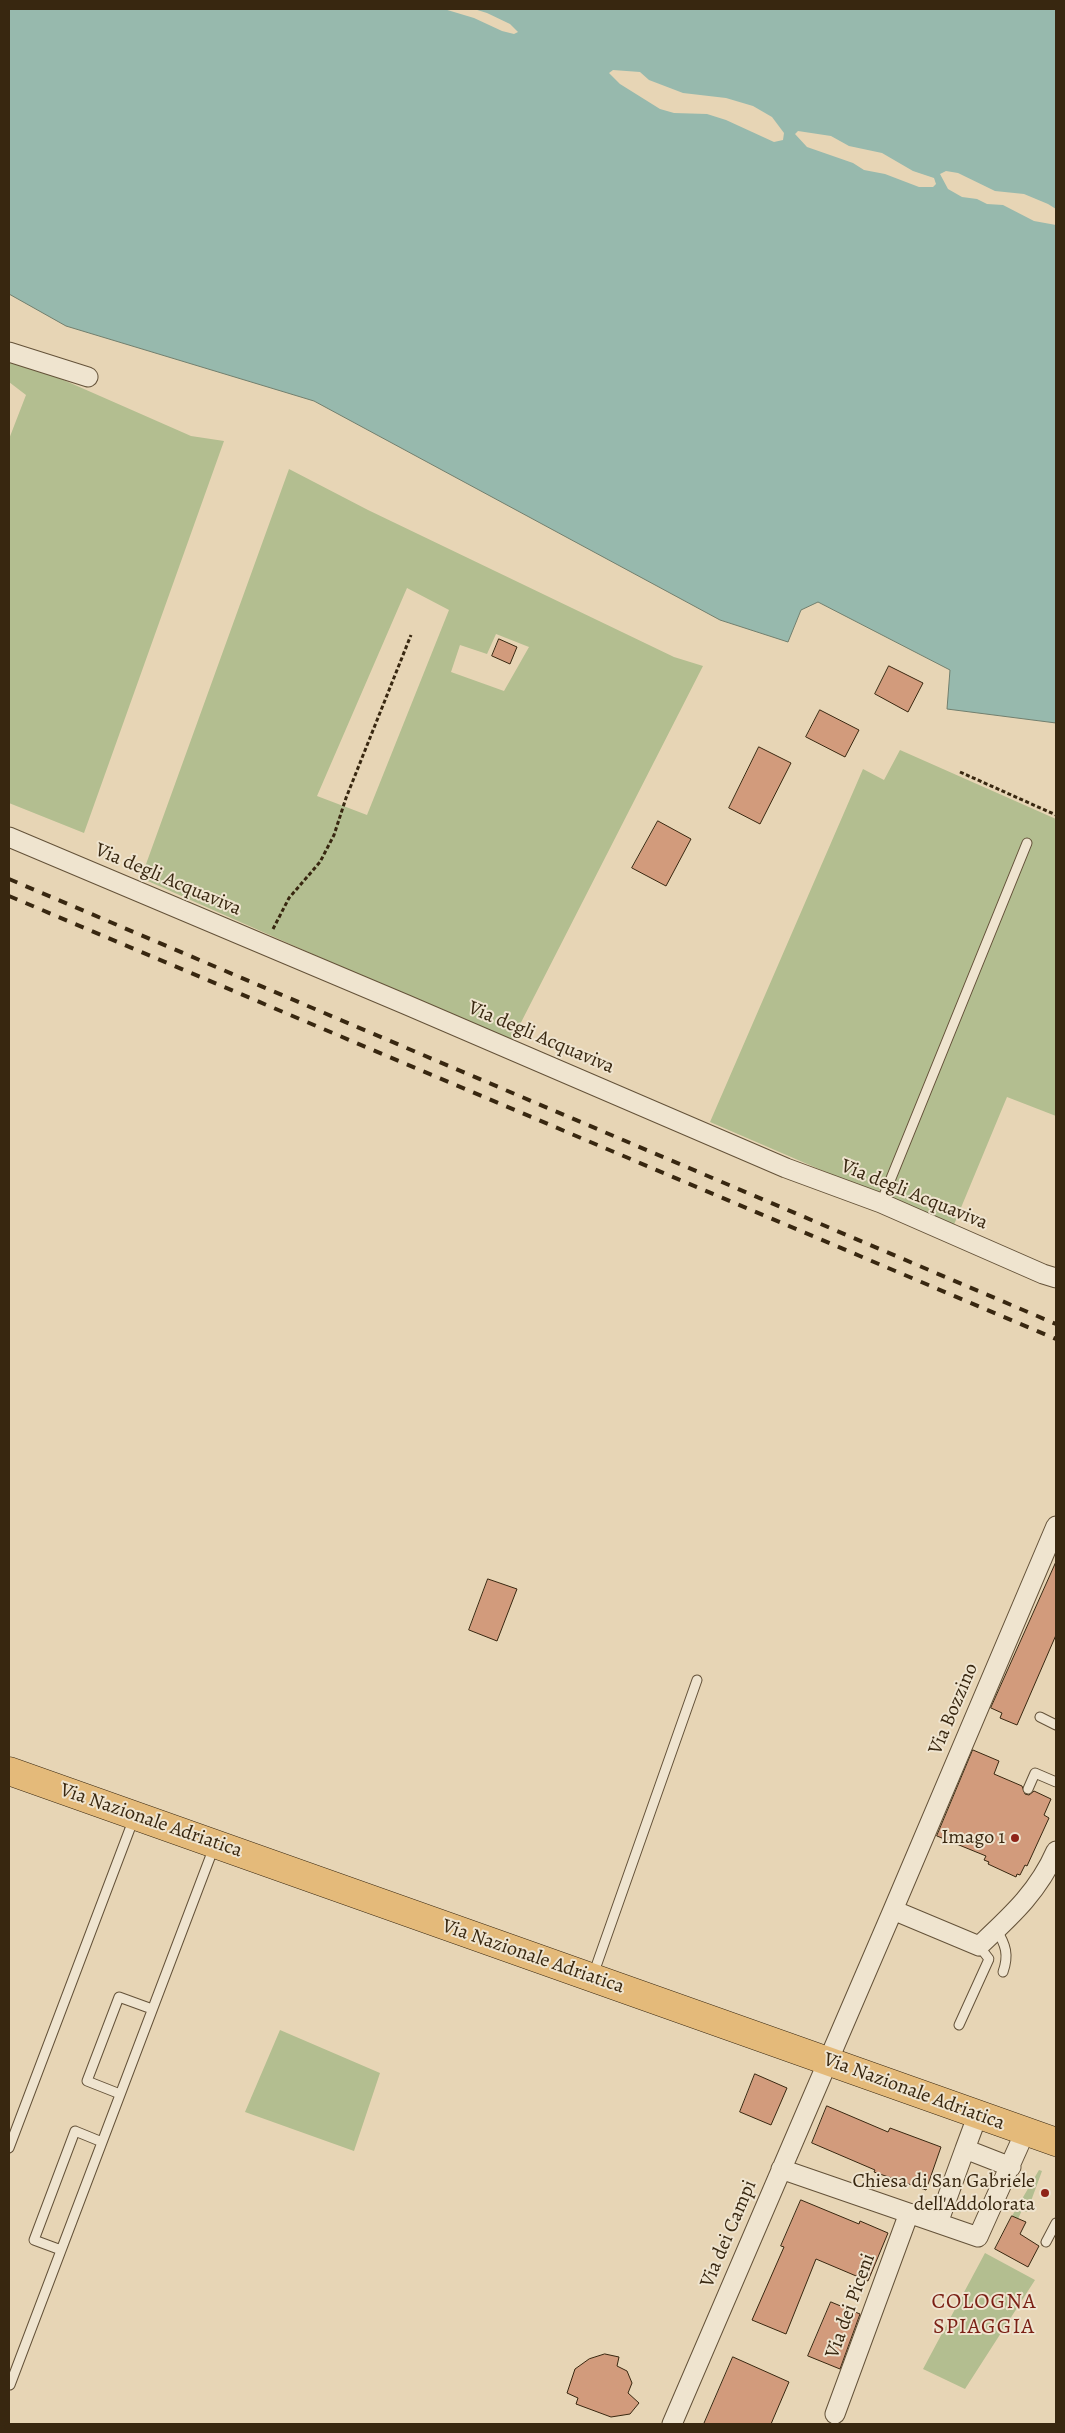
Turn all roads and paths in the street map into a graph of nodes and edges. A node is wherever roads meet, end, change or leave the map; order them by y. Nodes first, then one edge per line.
1 (9, 352) edge
2 (88, 376) dead end
3 (411, 635) dead end
4 (960, 772) dead end
5 (1056, 815) edge
6 (9, 837) edge
7 (1027, 843) dead end
8 (266, 945) junction
9 (881, 1203) junction
10 (1056, 1278) edge
11 (1056, 1526) edge
12 (697, 1680) dead end
13 (1040, 1717) dead end
14 (1056, 1724) edge
15 (9, 1772) edge
16 (1056, 1782) edge
17 (1028, 1789) dead end
18 (135, 1816) junction
19 (215, 1844) junction
20 (1056, 1851) edge
21 (894, 1910) junction
22 (996, 1930) junction
23 (979, 1946) junction
24 (1003, 1972) dead end
25 (592, 1978) junction
26 (152, 2009) junction
27 (960, 2025) dead end
28 (828, 2061) junction
29 (120, 2094) junction
30 (978, 2114) junction
31 (1025, 2132) junction
32 (102, 2142) junction
33 (1056, 2142) edge
34 (9, 2148) edge
35 (965, 2149) junction
36 (1011, 2166) junction
37 (781, 2169) junction
38 (909, 2213) junction
39 (938, 2223) junction
40 (1056, 2223) edge
41 (1046, 2242) dead end
42 (61, 2250) junction
43 (10, 2385) dead end
44 (835, 2414) dead end
45 (672, 2424) edge

1 - 2 street
3 - 8 path
4 - 5 path
6 - 8 street, Via degli Acquaviva
7 - 9 lane
8 - 9 street, Via degli Acquaviva
9 - 10 street, Via degli Acquaviva
11 - 21 street, Via Bozzino
12 - 25 lane
13 - 14 lane
15 - 18 main road, Via Nazionale Adriatica
16 - 17 lane
18 - 19 main road, Via Nazionale Adriatica
18 - 34 lane
19 - 25 main road, Via Nazionale Adriatica
19 - 26 lane
20 - 22 street
21 - 23 street
21 - 28 street, Via Bozzino
22 - 23 street
22 - 24 lane
23 - 27 lane
25 - 28 main road, Via Nazionale Adriatica
26 - 29 lane
26 - 29 lane
28 - 30 main road, Via Nazionale Adriatica
28 - 37 street, Via dei Campi
29 - 32 lane
30 - 31 main road, Via Nazionale Adriatica
30 - 35 street
31 - 33 main road, Via Nazionale Adriatica
31 - 36 street
32 - 42 lane
32 - 42 lane
35 - 36 street
35 - 39 street
36 - 39 street
37 - 38 street
37 - 45 street, Via dei Campi
38 - 39 street
38 - 44 street, Via dei Piceni
40 - 41 lane
42 - 43 lane

